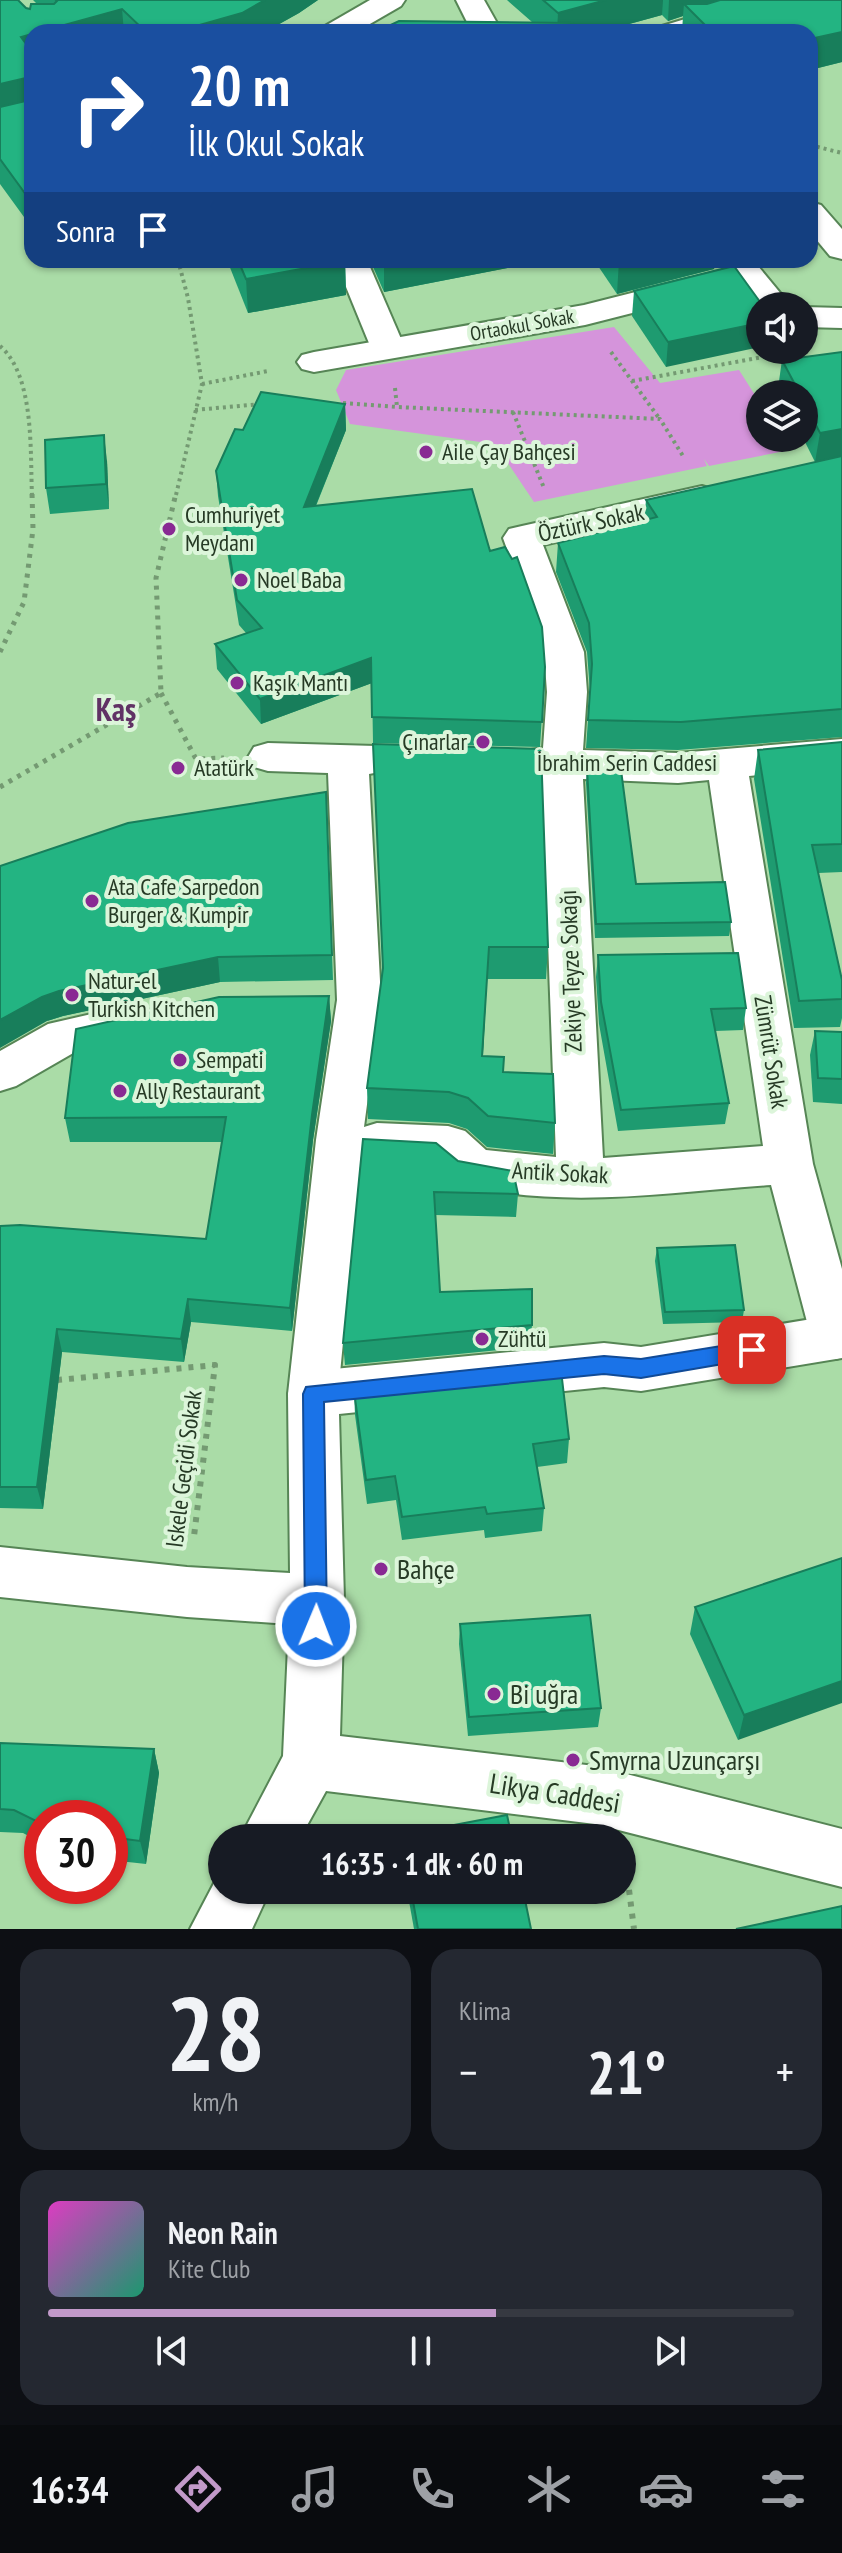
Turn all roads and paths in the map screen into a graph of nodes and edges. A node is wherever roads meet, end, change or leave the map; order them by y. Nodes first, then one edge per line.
1 (391, 0) edge
2 (470, 0) edge
3 (779, 0) edge
4 (349, 24) edge
5 (483, 24) edge
6 (699, 24) edge
7 (818, 147) edge
8 (842, 153) edge
9 (818, 221) edge
10 (842, 249) edge
11 (180, 268) edge
12 (354, 268) edge
13 (732, 270) edge
14 (758, 292) edge
15 (585, 315) junction
16 (818, 317) edge
17 (842, 318) edge
18 (0, 346) edge
19 (388, 348) junction
20 (746, 360) edge
21 (314, 362) joint
22 (632, 381) junction
23 (202, 384) junction
24 (513, 412) junction
25 (660, 419) junction
26 (724, 494) joint
27 (561, 529) junction
28 (0, 652) edge
29 (161, 693) junction
30 (842, 753) edge
31 (268, 757) joint
32 (348, 759) junction
33 (409, 760) edge
34 (501, 762) edge
35 (562, 763) junction
36 (727, 764) junction
37 (0, 787) edge
38 (756, 955) junction
39 (709, 956) edge
40 (617, 957) edge
41 (571, 958) junction
42 (359, 1000) junction
43 (313, 1001) edge
44 (178, 1012) edge
45 (0, 1073) edge
46 (339, 1140) junction
47 (789, 1164) junction
48 (580, 1179) junction
49 (839, 1336) edge
50 (57, 1380) edge
51 (313, 1394) junction
52 (0, 1572) edge
53 (187, 1592) junction
54 (317, 1600) junction
55 (311, 1761) junction
56 (277, 1824) edge
57 (842, 1858) edge
58 (233, 1904) edge
59 (220, 1929) edge

1 - 4 street
2 - 5 street
3 - 6 street
7 - 8 path
9 - 10 street
11 - 23 path
12 - 19 street
13 - 14 street
13 - 15 street, Ortaokul Sokak
15 - 19 street, Ortaokul Sokak
15 - 22 path
16 - 17 street
18 - 28 path
19 - 21 street, Ortaokul Sokak
19 - 24 path
20 - 22 path
21 - 23 path
22 - 25 path
23 - 29 path
24 - 25 path
24 - 27 path
25 - 26 path
26 - 27 street, Öztürk Sokak
27 - 35 street, Öztürk Sokak
29 - 31 path
29 - 37 path
30 - 36 street, İbrahim Serin Caddesi
31 - 32 street
32 - 33 street
32 - 42 street
34 - 35 street, İbrahim Serin Caddesi
35 - 36 street, İbrahim Serin Caddesi
35 - 41 street, Zekiye Teyze Sokağı
36 - 38 street, Zümrüt Sokak
38 - 39 street
38 - 47 street, Zümrüt Sokak
40 - 41 street
41 - 48 street, Zekiye Teyze Sokağı
42 - 43 street
42 - 46 street
44 - 45 street
46 - 48 street, Antik Sokak
46 - 51 street
47 - 48 street, Antik Sokak
47 - 49 street, Zümrüt Sokak
49 - 51 street
50 - 53 path, Iskele Geçidi Sokak
51 - 54 street
52 - 53 street
53 - 54 street
54 - 55 street
55 - 56 street
55 - 57 street, Likya Caddesi
58 - 59 street

